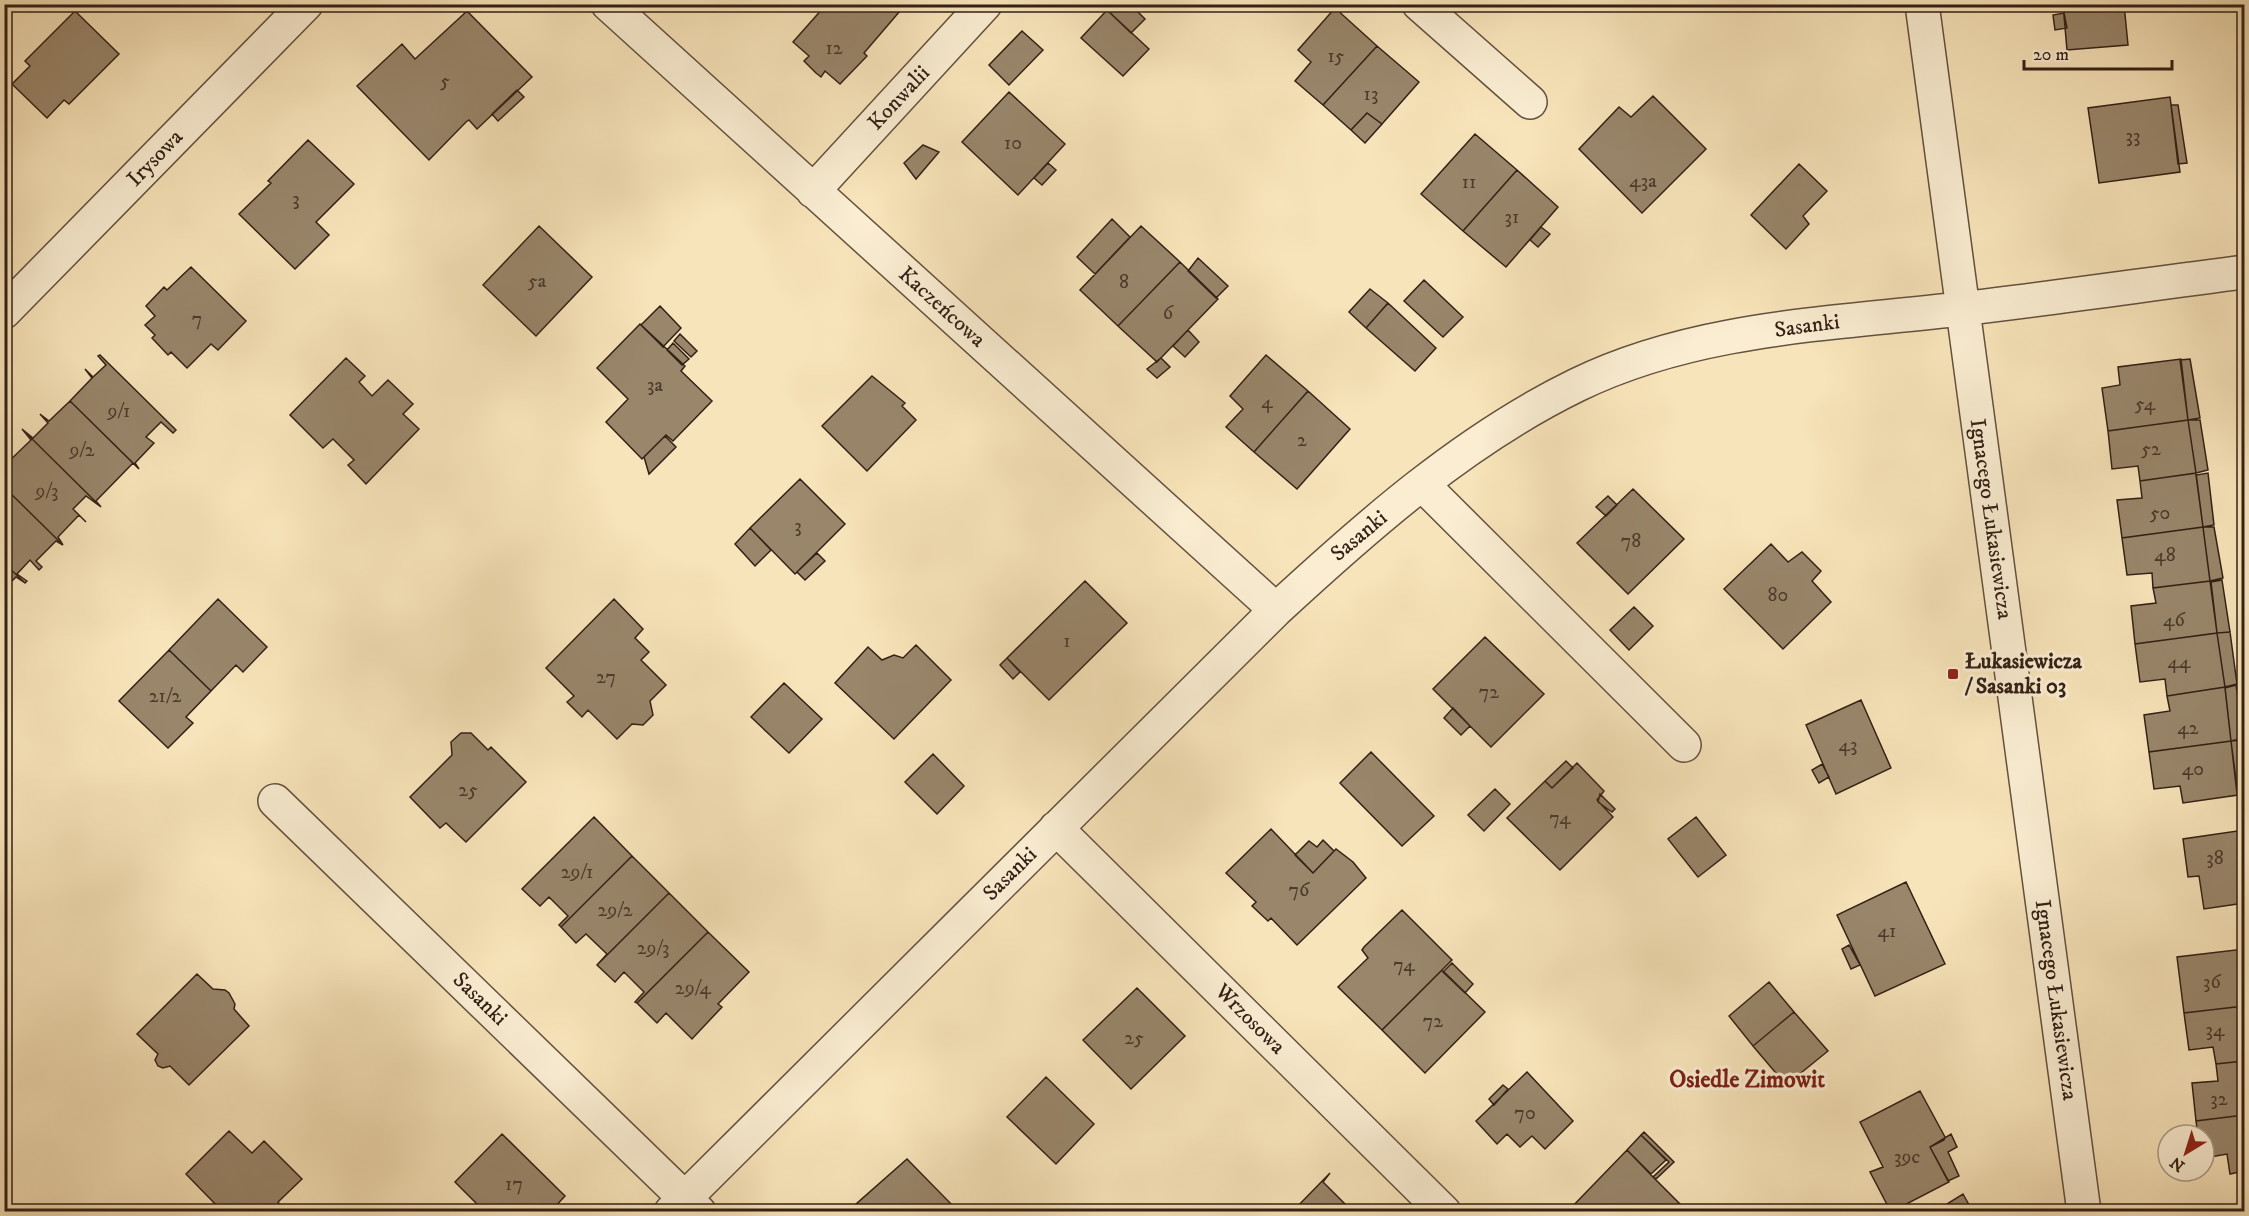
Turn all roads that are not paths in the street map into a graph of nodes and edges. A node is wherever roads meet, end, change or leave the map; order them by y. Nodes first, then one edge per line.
1 (306, 4) edge
2 (608, 4) edge
3 (985, 4) edge
4 (1419, 4) edge
5 (1922, 4) edge
6 (1530, 102) dead end
7 (813, 191) junction
8 (2244, 272) edge
9 (1962, 309) junction
10 (4, 312) edge
11 (1423, 485) junction
12 (1276, 610) junction
13 (1684, 746) dead end
14 (275, 801) dead end
15 (1056, 828) junction
16 (685, 1207) edge
17 (1444, 1212) edge
18 (2084, 1212) edge

1 - 10 street, Irysowa
2 - 7 street, Kaczeńcowa
3 - 7 street, Konwalii
4 - 6 street
5 - 9 street, Ignacego Łukasiewicza
7 - 12 street, Kaczeńcowa
8 - 9 street, Sasanki
9 - 11 street, Sasanki
9 - 18 street, Ignacego Łukasiewicza
11 - 12 street, Sasanki
11 - 13 street
12 - 15 street, Sasanki
14 - 16 street, Sasanki
15 - 16 street, Sasanki
15 - 17 street, Wrzosowa

